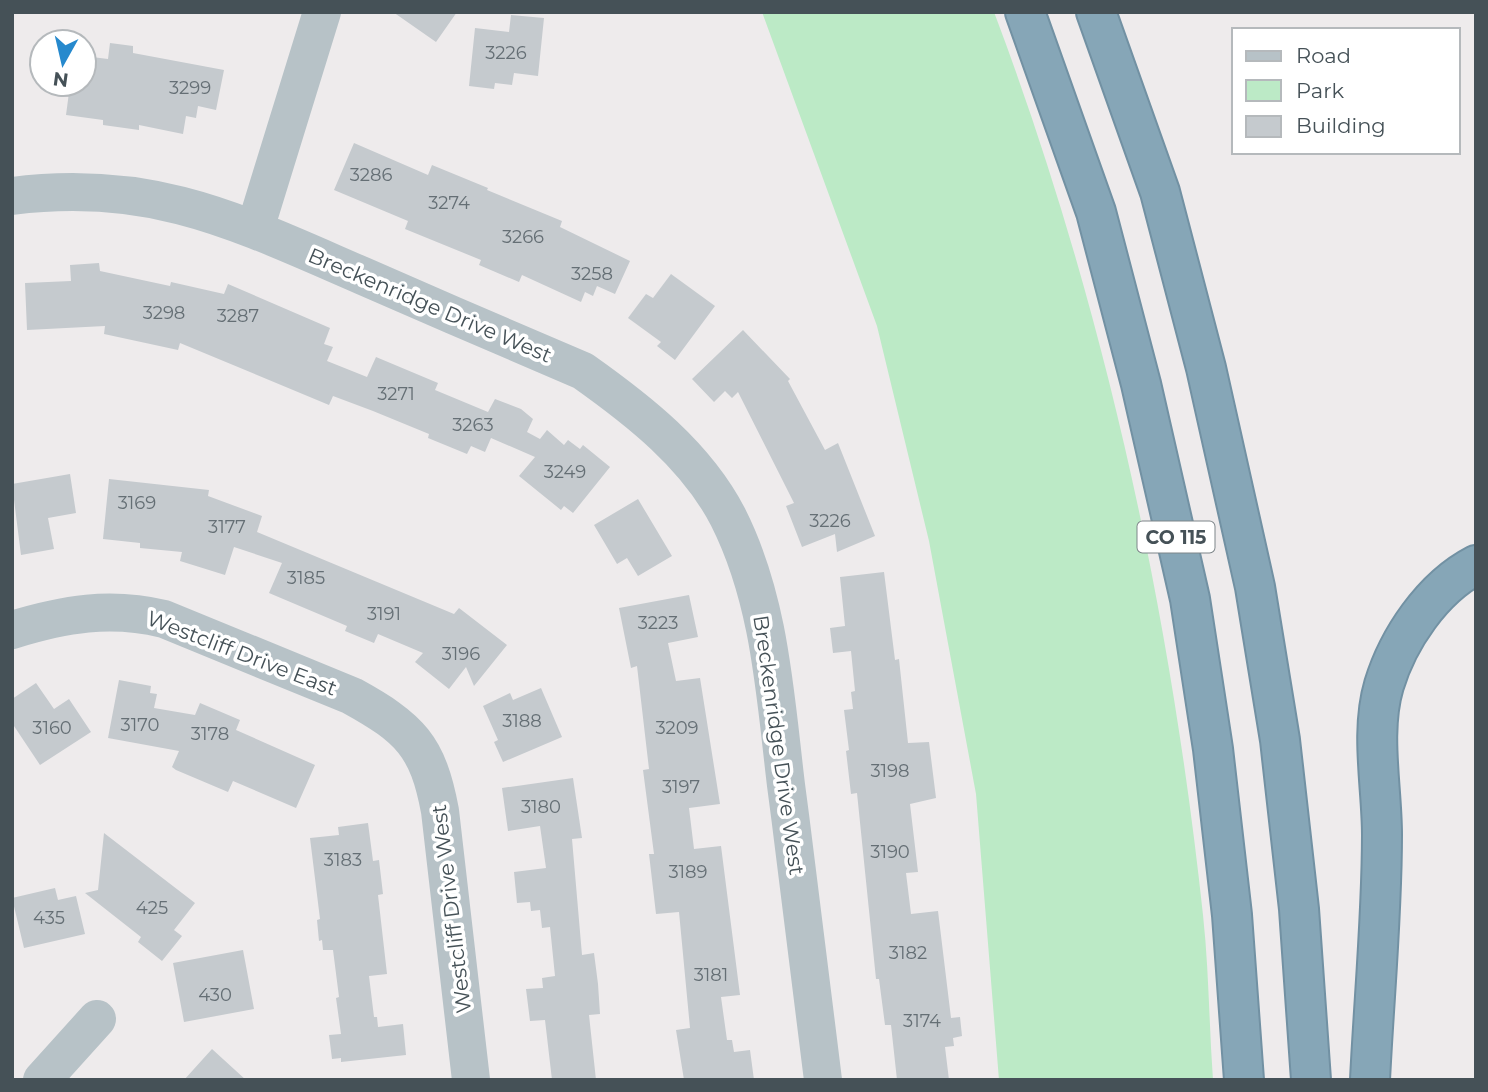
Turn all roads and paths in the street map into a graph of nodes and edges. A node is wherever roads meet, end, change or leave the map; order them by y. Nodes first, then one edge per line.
1 (322, 12) edge
2 (1025, 12) edge
3 (1096, 12) edge
4 (12, 196) edge
5 (255, 229) junction
6 (1476, 565) edge
7 (12, 630) edge
8 (418, 742) joint
9 (97, 1019) dead end
10 (42, 1080) edge
11 (471, 1080) edge
12 (823, 1080) edge
13 (1244, 1080) edge
14 (1311, 1080) edge
15 (1370, 1080) edge

1 - 5 street
2 - 13 highway, CO 115
3 - 14 highway, CO 115
4 - 5 street, Breckenridge Drive West
5 - 12 street, Breckenridge Drive West
6 - 15 highway
7 - 8 street, Westcliff Drive East
8 - 11 street, Westcliff Drive West
9 - 10 street

